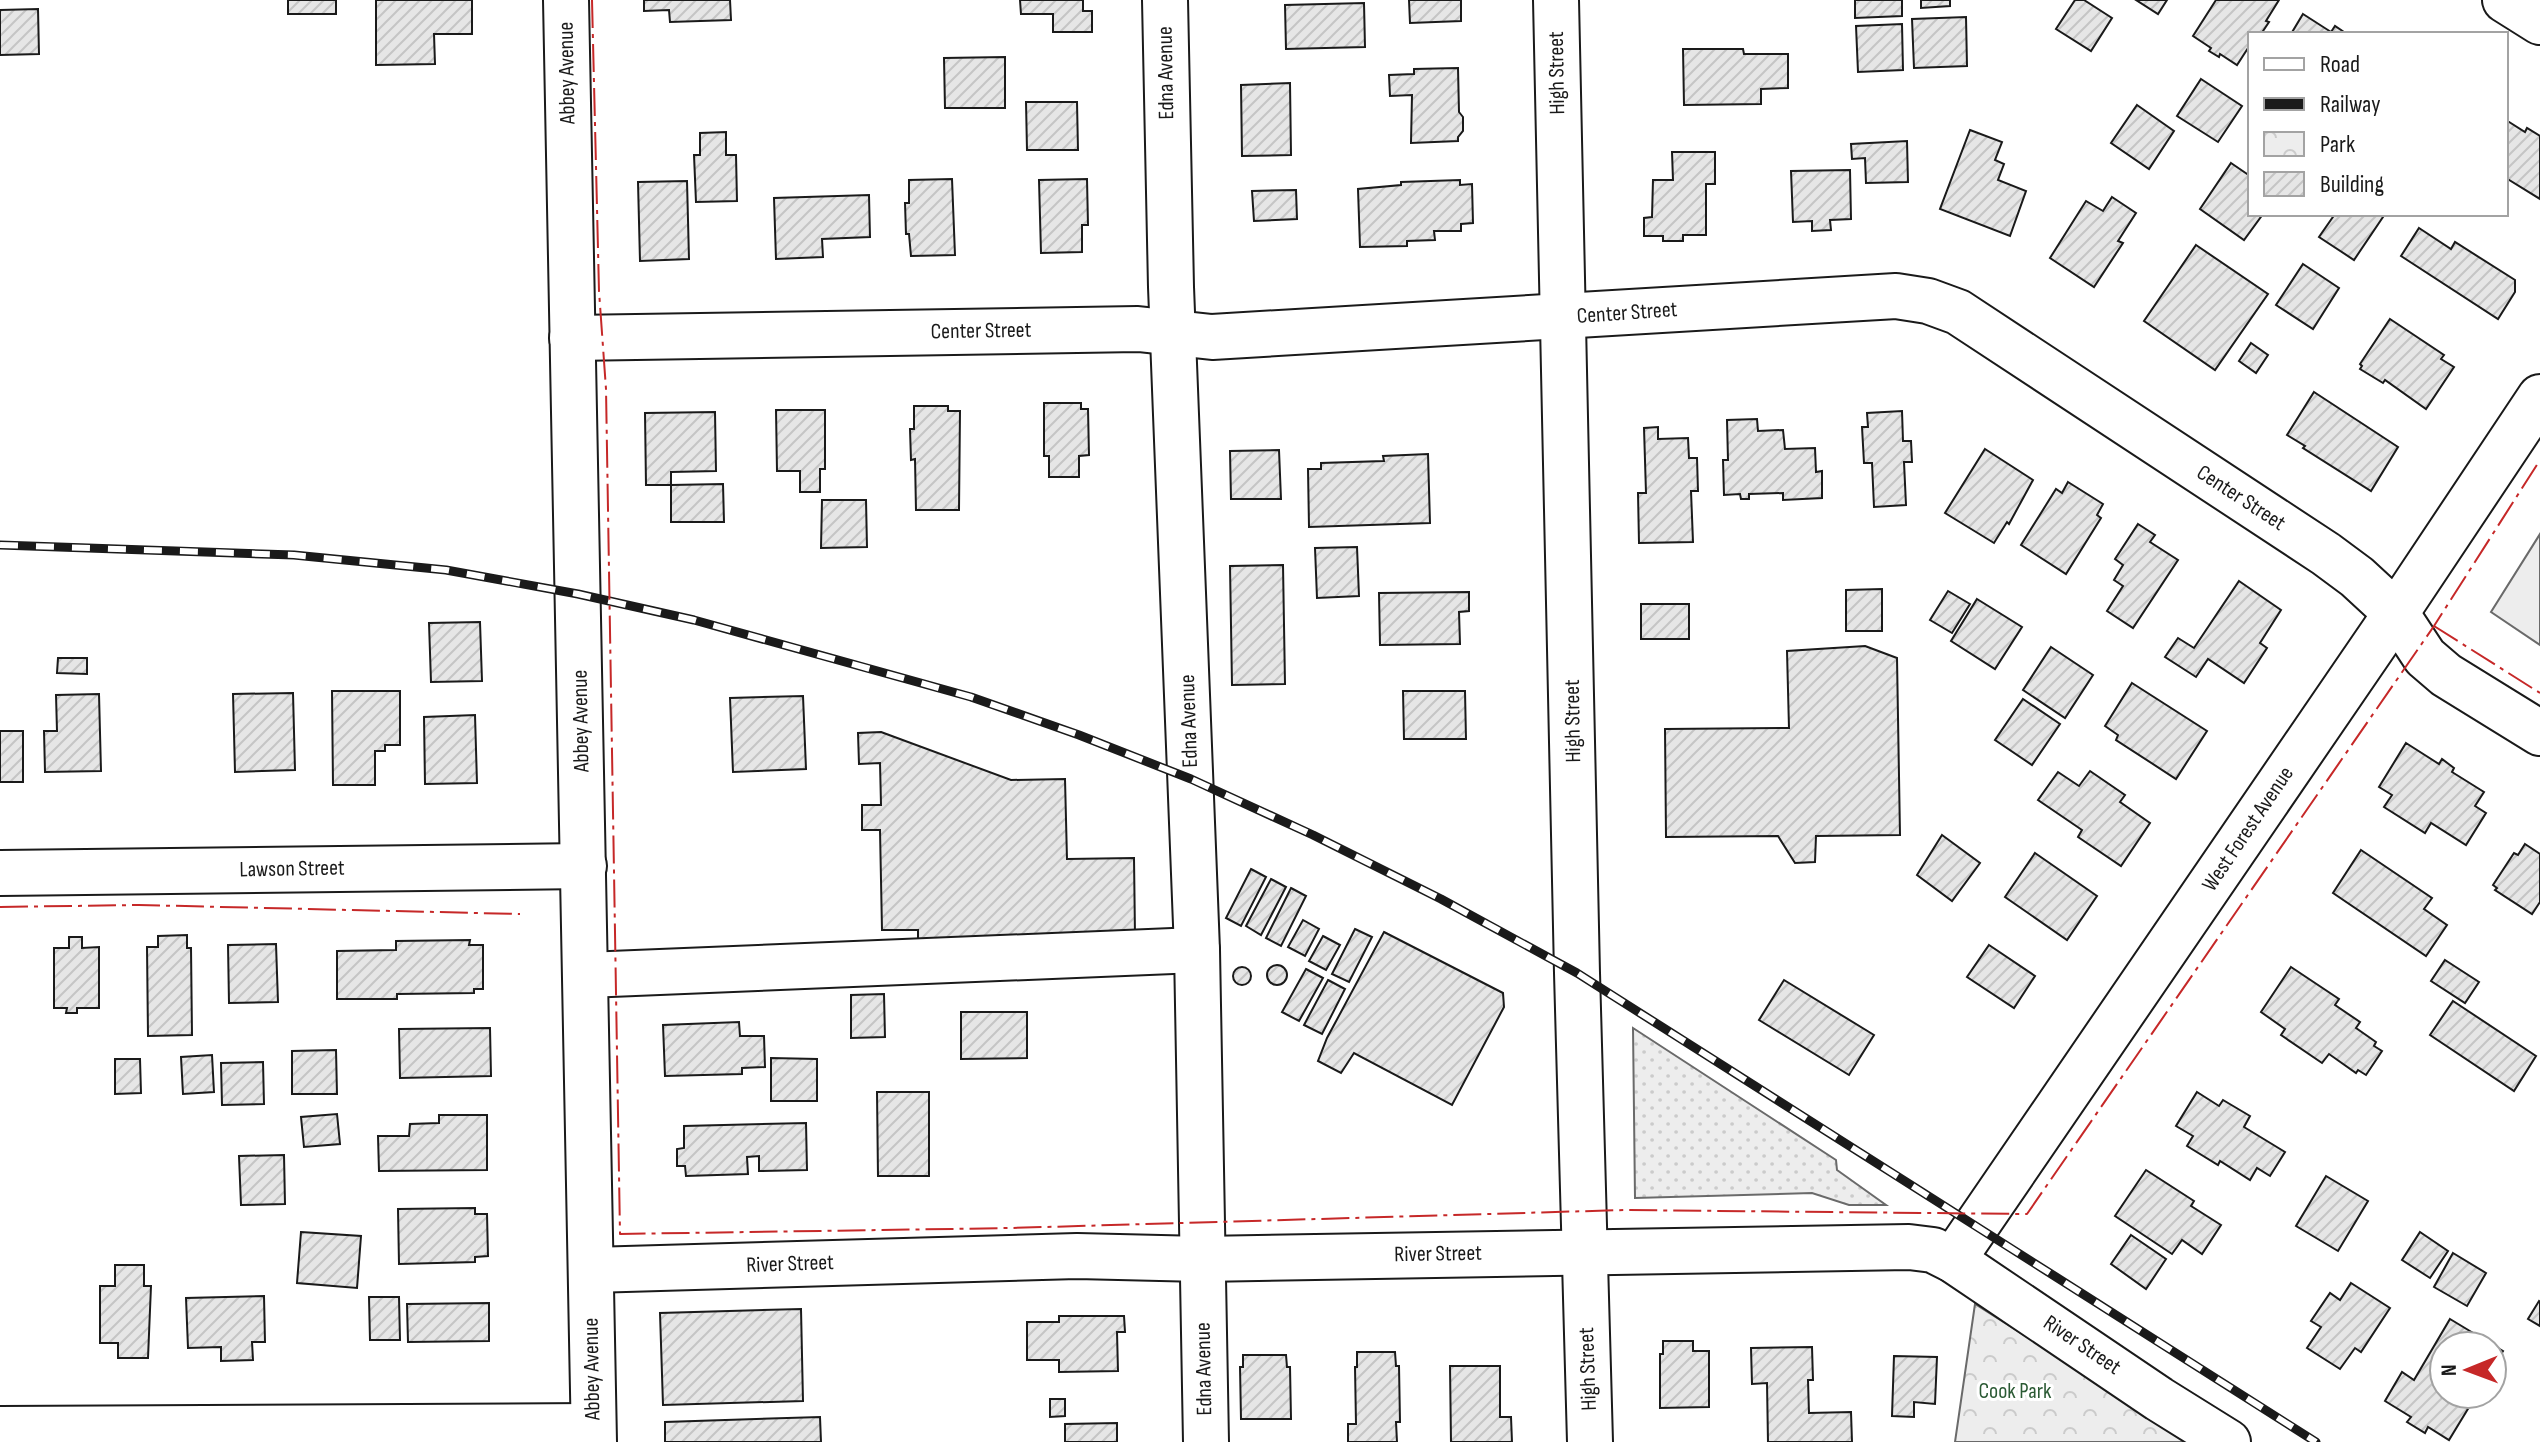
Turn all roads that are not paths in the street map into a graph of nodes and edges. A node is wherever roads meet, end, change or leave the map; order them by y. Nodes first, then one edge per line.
1 (566, 0) edge
2 (1165, 0) edge
3 (1556, 0) edge
4 (2505, 0) edge
5 (2540, 22) edge
6 (1562, 317) junction
7 (1173, 332) junction
8 (572, 338) junction
9 (2540, 397) edge
10 (2396, 613) junction
11 (2540, 733) edge
12 (584, 866) junction
13 (0, 873) edge
14 (1197, 950) junction
15 (586, 975) junction
16 (1585, 1252) junction
17 (1202, 1259) junction
18 (1953, 1260) junction
19 (591, 1270) junction
20 (0, 1429) edge
21 (594, 1434) edge
22 (1206, 1442) edge
23 (1590, 1442) edge
24 (2228, 1442) edge

1 - 8 street, Abbey Avenue
2 - 7 street, Edna Avenue
3 - 6 street, High Street
4 - 5 street
6 - 7 street, Center Street
6 - 10 street, Center Street
6 - 16 street, High Street
7 - 8 street, Center Street
7 - 14 street, Edna Avenue
8 - 12 street, Abbey Avenue
9 - 10 street, West Forest Avenue
10 - 11 street, Center Street
10 - 18 street, West Forest Avenue
12 - 13 street, Lawson Street
12 - 15 street, Abbey Avenue
14 - 15 street
14 - 17 street, Edna Avenue
15 - 19 street, Abbey Avenue
16 - 17 street, River Street
16 - 18 street, River Street
16 - 23 street, High Street
17 - 19 street, River Street
17 - 22 street, Edna Avenue
18 - 24 street, River Street
19 - 21 street, Abbey Avenue
20 - 21 street

